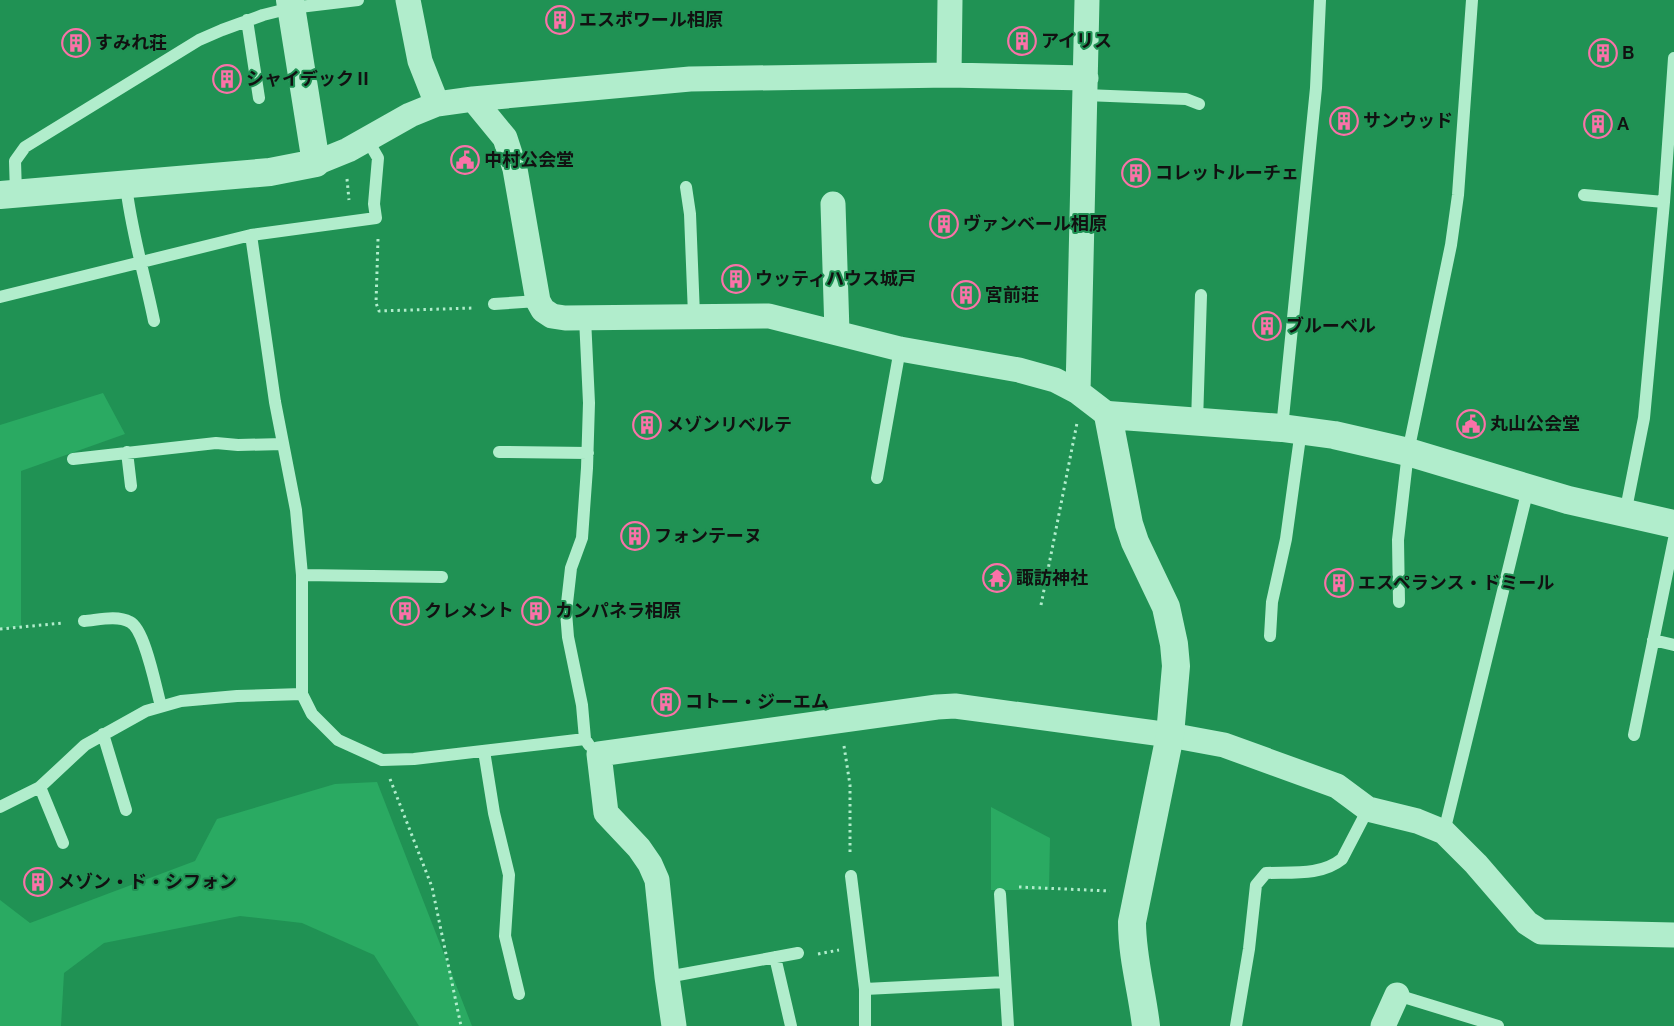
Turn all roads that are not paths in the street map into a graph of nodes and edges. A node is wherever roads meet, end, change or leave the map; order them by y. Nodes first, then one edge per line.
1 (358, 0) edge
2 (408, 0) edge
3 (950, 0) edge
4 (1087, 0) edge
5 (1320, 0) edge
6 (1472, 0) edge
7 (291, 4) edge
8 (247, 20) junction
9 (1674, 58) edge
10 (949, 75) junction
11 (1674, 76) edge
12 (1085, 86) junction
13 (259, 98) dead end
14 (473, 99) junction
15 (437, 104) junction
16 (1199, 104) dead end
17 (367, 138) junction
18 (316, 163) junction
19 (126, 184) junction
20 (686, 187) dead end
21 (8, 195) edge
22 (1584, 195) dead end
23 (1664, 202) junction
24 (833, 204) dead end
25 (251, 234) junction
26 (142, 263) junction
27 (1201, 295) dead end
28 (0, 297) edge
29 (538, 301) junction
30 (494, 304) road end
31 (694, 315) junction
32 (585, 318) junction
33 (154, 321) dead end
34 (837, 332) junction
35 (900, 349) junction
36 (1080, 394) junction
37 (1108, 415) junction
38 (1197, 422) junction
39 (1291, 429) junction
40 (283, 444) junction
41 (127, 452) junction
42 (499, 452) dead end
43 (1408, 452) junction
44 (588, 454) junction
45 (73, 459) dead end
46 (877, 478) dead end
47 (130, 486) dead end
48 (1528, 489) junction
49 (1625, 514) junction
50 (1674, 524) edge
51 (1674, 539) edge
52 (302, 574) junction
53 (442, 577) dead end
54 (1398, 602) dead end
55 (84, 621) road end
56 (1270, 636) dead end
57 (1653, 640) junction
58 (1674, 645) edge
59 (302, 694) junction
60 (161, 706) junction
61 (103, 734) junction
62 (1170, 735) junction
63 (1634, 735) dead end
64 (592, 746) junction
65 (484, 750) junction
66 (40, 787) junction
67 (0, 807) edge
68 (1368, 809) junction
69 (126, 810) dead end
70 (1444, 832) junction
71 (63, 843) dead end
72 (851, 876) road end
73 (1000, 894) dead end
74 (1674, 935) edge
75 (798, 953) road end
76 (775, 958) junction
77 (667, 977) junction
78 (1005, 982) junction
79 (865, 990) junction
80 (519, 994) dead end
81 (1396, 995) joint
82 (674, 1026) edge
83 (791, 1026) edge
84 (865, 1026) edge
85 (1008, 1026) edge
86 (1146, 1026) edge
87 (1236, 1026) edge
88 (1383, 1026) edge
89 (1498, 1026) edge

1 - 7 lane
2 - 15 street
3 - 10 street
4 - 12 street
5 - 39 lane
6 - 43 lane
7 - 8 lane
7 - 18 street
8 - 13 lane
8 - 21 lane
9 - 11 lane
10 - 12 street
10 - 14 street
11 - 23 lane
12 - 16 lane
12 - 36 street
14 - 15 street
14 - 29 street
15 - 17 street
17 - 18 street
17 - 25 lane
18 - 19 street
19 - 21 street
19 - 26 lane
20 - 31 lane
22 - 23 lane
23 - 49 lane
24 - 34 street
25 - 26 lane
25 - 40 lane
26 - 28 lane
26 - 33 lane
27 - 38 lane
29 - 30 lane
29 - 32 street
31 - 32 street
31 - 34 street
32 - 44 lane
34 - 35 street
35 - 36 street
35 - 46 lane
36 - 37 street
37 - 38 street
37 - 62 street
38 - 39 street
39 - 43 street
39 - 56 lane
40 - 41 lane
40 - 52 lane
41 - 45 lane
41 - 47 lane
42 - 44 lane
43 - 48 street
43 - 54 lane
44 - 64 lane
48 - 49 street
48 - 70 lane
49 - 50 street
51 - 57 lane
52 - 53 lane
52 - 59 lane
55 - 60 lane
57 - 58 lane
57 - 63 lane
59 - 60 lane
59 - 65 lane
60 - 61 lane
61 - 66 lane
61 - 69 lane
62 - 64 street
62 - 68 street
62 - 86 street
64 - 65 lane
64 - 77 street
65 - 80 lane
66 - 67 lane
66 - 71 lane
68 - 70 street
68 - 87 lane
70 - 74 street
72 - 79 lane
73 - 78 lane
75 - 76 lane
76 - 77 lane
76 - 83 lane
77 - 82 street
78 - 79 lane
78 - 85 lane
79 - 84 lane
81 - 88 street
81 - 89 lane

